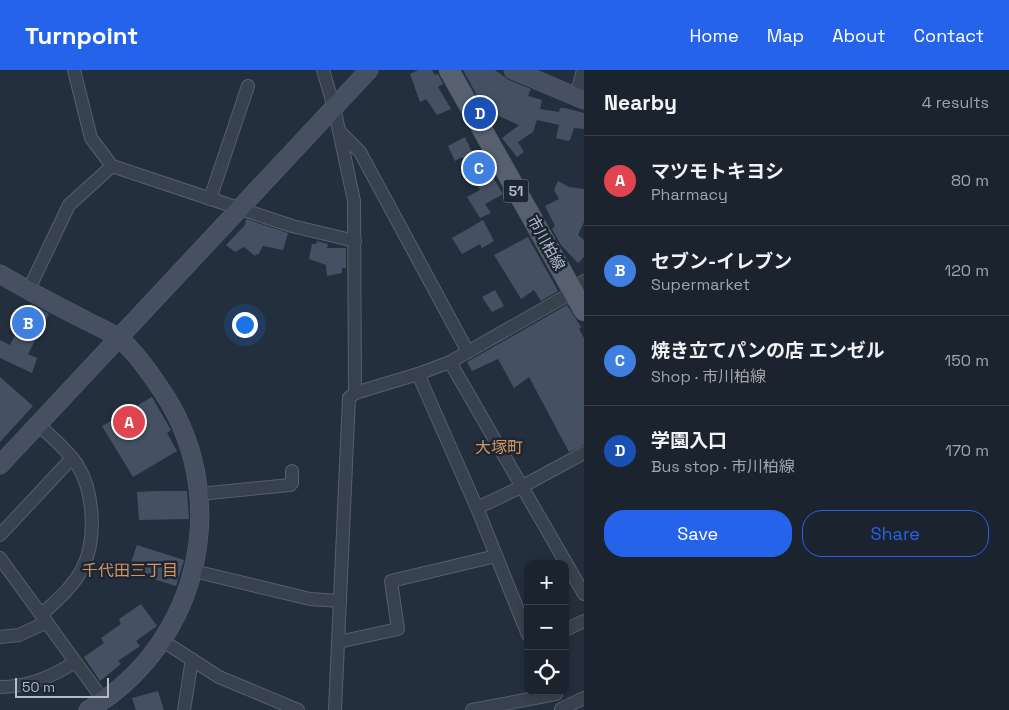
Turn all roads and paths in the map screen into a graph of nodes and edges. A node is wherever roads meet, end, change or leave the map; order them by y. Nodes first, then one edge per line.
1 (74, 70) edge
2 (323, 70) edge
3 (369, 70) edge
4 (449, 70) edge
5 (514, 70) edge
6 (583, 70) edge
7 (248, 86) dead end
8 (580, 99) edge
9 (334, 107) junction
10 (340, 132) junction
11 (112, 166) junction
12 (210, 199) junction
13 (239, 208) junction
14 (355, 241) junction
15 (0, 274) edge
16 (578, 286) edge
17 (28, 290) junction
18 (584, 311) edge
19 (120, 339) junction
20 (468, 352) junction
21 (450, 362) junction
22 (418, 374) junction
23 (356, 393) junction
24 (38, 424) junction
25 (584, 453) edge
26 (72, 458) junction
27 (0, 465) edge
28 (292, 471) dead end
29 (521, 488) junction
30 (199, 494) junction
31 (477, 508) junction
32 (0, 535) edge
33 (496, 556) junction
34 (0, 558) edge
35 (194, 571) junction
36 (584, 594) edge
37 (340, 601) junction
38 (44, 618) junction
39 (584, 621) edge
40 (524, 625) edge
41 (569, 628) edge
42 (0, 637) edge
43 (163, 641) junction
44 (338, 642) junction
45 (192, 659) junction
46 (75, 662) junction
47 (0, 687) edge
48 (545, 695) edge
49 (556, 695) edge
50 (584, 698) edge
51 (104, 701) junction
52 (88, 710) edge
53 (184, 710) edge
54 (298, 710) edge
55 (335, 710) edge
56 (472, 710) edge
57 (561, 710) edge

1 - 11 street
2 - 9 street
3 - 9 street
4 - 16 main road, 市川柏線 / 51
5 - 8 street
6 - 8 street
7 - 12 street
9 - 10 street
9 - 13 street
10 - 14 street
10 - 20 street
11 - 12 street
11 - 17 street
12 - 13 street
13 - 14 street
13 - 19 street
14 - 23 street
15 - 17 street
16 - 18 main road, 市川柏線 / 51
16 - 20 street
17 - 19 street
19 - 24 street
19 - 30 street
20 - 21 street
21 - 22 street
21 - 29 street
22 - 23 street
22 - 31 street
23 - 37 street
24 - 26 street
24 - 27 street
25 - 29 street
26 - 32 street
26 - 38 street
28 - 30 street
29 - 31 street
29 - 36 street
30 - 35 street
31 - 33 street
33 - 40 street
33 - 44 street
34 - 38 street
35 - 37 street
35 - 43 street
37 - 44 street
38 - 42 street
38 - 46 street
39 - 41 street
43 - 45 street
43 - 51 street
44 - 55 street
45 - 53 street
45 - 54 street
46 - 47 street
46 - 51 street
48 - 56 street
49 - 57 street
50 - 57 street
51 - 52 street

